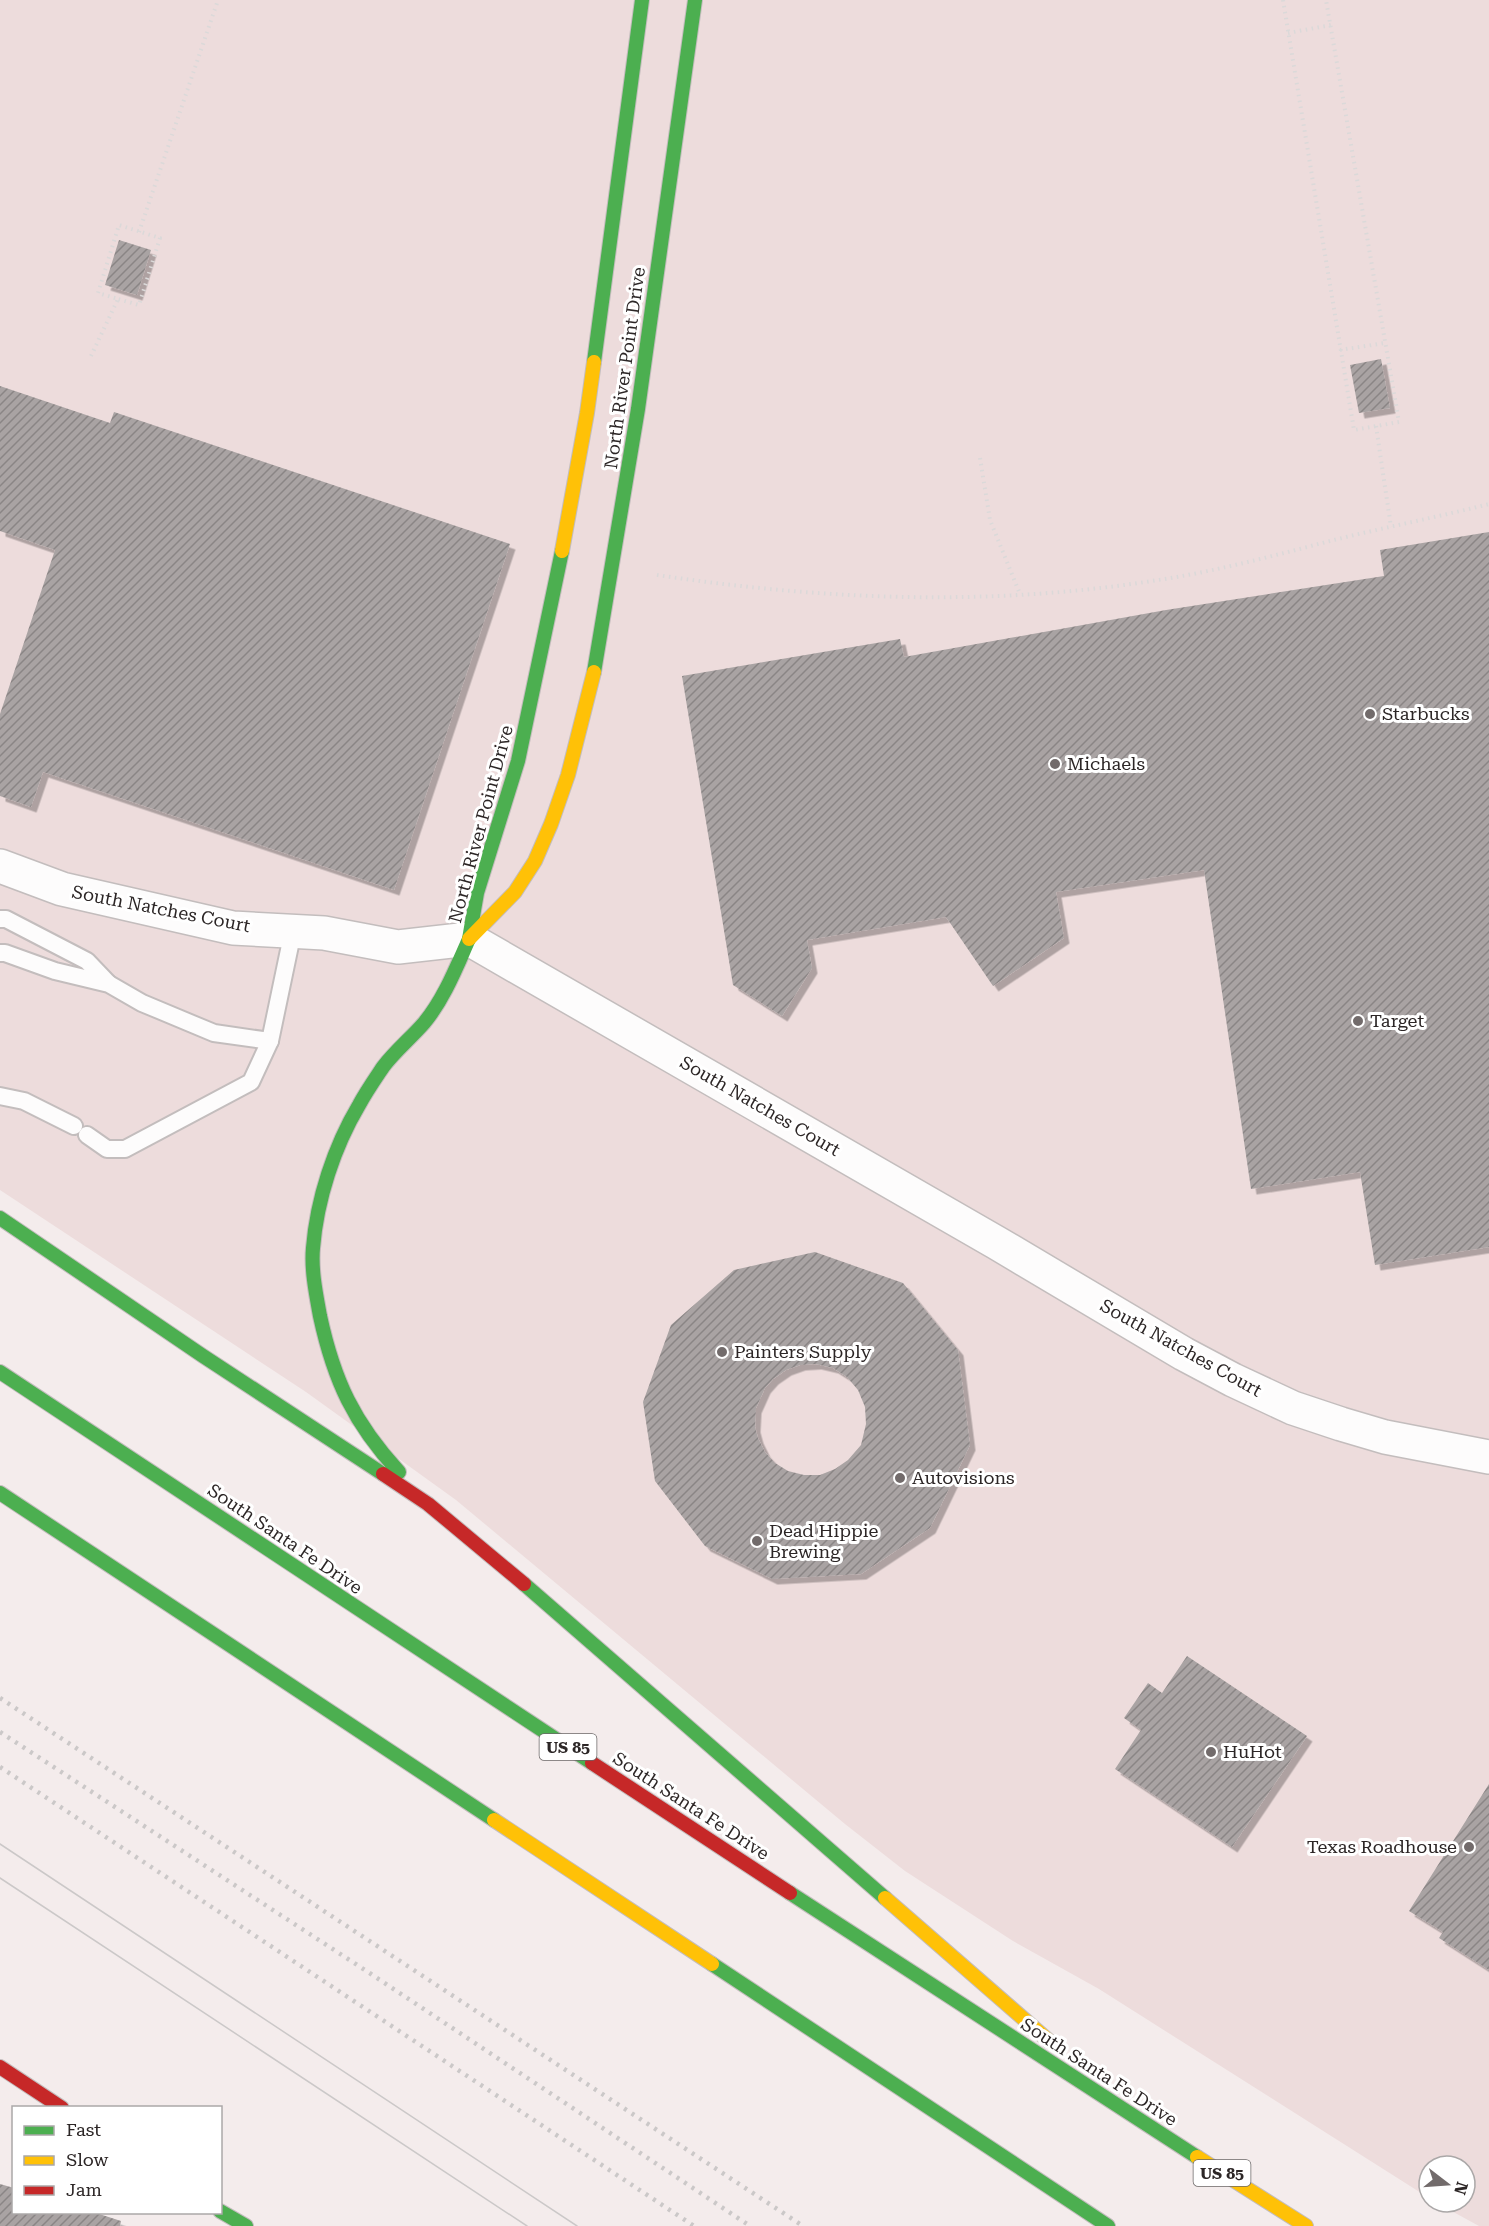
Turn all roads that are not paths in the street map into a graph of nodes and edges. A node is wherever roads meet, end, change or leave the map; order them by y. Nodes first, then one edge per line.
1 (642, 0) edge
2 (695, 0) edge
3 (0, 866) edge
4 (0, 919) edge
5 (293, 931) junction
6 (469, 939) junction
7 (0, 953) edge
8 (109, 984) junction
9 (270, 1041) junction
10 (0, 1096) edge
11 (0, 1218) edge
12 (0, 1372) edge
13 (1489, 1457) edge
14 (0, 1493) edge
15 (428, 1504) junction
16 (0, 2067) edge
17 (59, 2106) edge
18 (1138, 2119) junction
19 (222, 2212) edge
20 (246, 2226) edge
21 (1108, 2226) edge
22 (1306, 2226) edge

1 - 6 main road, North River Point Drive
2 - 6 main road, North River Point Drive
3 - 5 street, South Natches Court
4 - 8 lane
5 - 6 street, South Natches Court
5 - 9 lane
6 - 13 street, South Natches Court
6 - 15 main road
7 - 8 lane
8 - 9 lane
9 - 10 lane
11 - 15 main road
12 - 18 main road, South Santa Fe Drive / US 85
14 - 21 main road
15 - 18 main road
16 - 17 main road
18 - 22 main road, South Santa Fe Drive / US 85
19 - 20 main road

